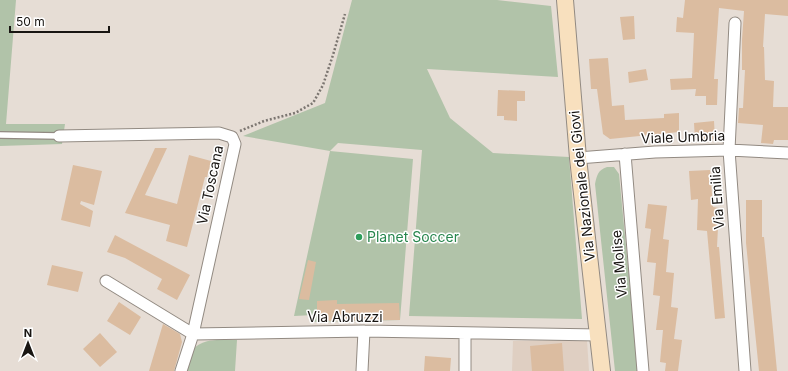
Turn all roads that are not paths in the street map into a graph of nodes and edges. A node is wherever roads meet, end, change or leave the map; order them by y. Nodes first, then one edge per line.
1 (566, 0) edge
2 (734, 23) dead end
3 (0, 135) edge
4 (59, 136) joint
5 (729, 150) junction
6 (788, 153) edge
7 (625, 154) junction
8 (578, 158) junction
9 (106, 281) dead end
10 (364, 331) junction
11 (465, 332) junction
12 (193, 334) junction
13 (599, 334) junction
14 (181, 371) edge
15 (362, 371) edge
16 (465, 371) edge
17 (602, 371) edge
18 (643, 371) edge
19 (745, 371) edge

1 - 8 main road, Via Nazionale dei Giovi
2 - 5 street, Via Emilia
3 - 4 lane, Via Toscana
4 - 12 street, Via Toscana
5 - 6 street, Viale Umbria
5 - 7 street, Viale Umbria
5 - 19 street, Via Emilia
7 - 8 street, Viale Umbria
7 - 18 street, Via Molise
8 - 13 main road, Via Nazionale dei Giovi
9 - 12 street
10 - 11 street, Via Abruzzi
10 - 12 street, Via Abruzzi
10 - 15 street
11 - 13 street, Via Abruzzi
11 - 16 street
12 - 14 street, Via Toscana
13 - 17 main road, Via Nazionale dei Giovi

